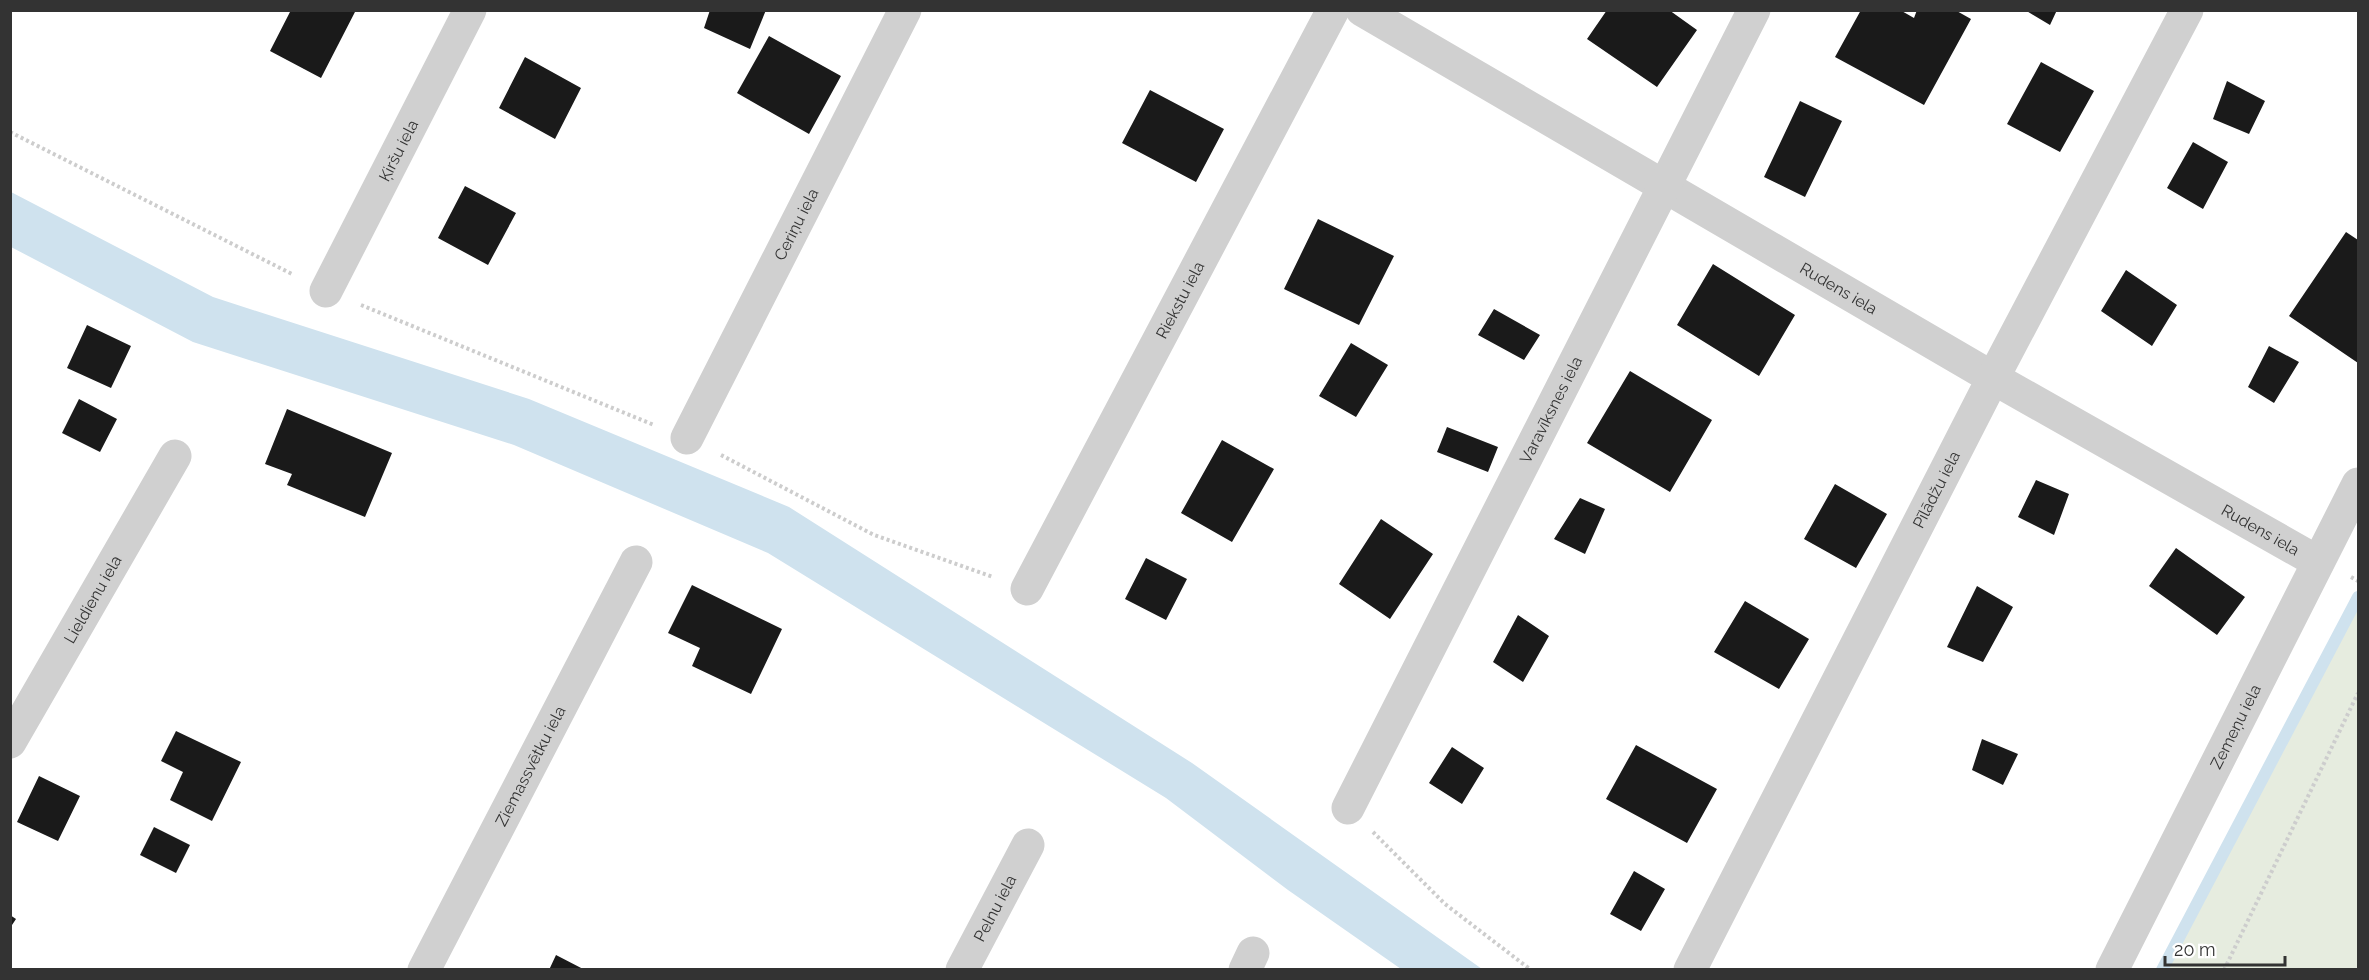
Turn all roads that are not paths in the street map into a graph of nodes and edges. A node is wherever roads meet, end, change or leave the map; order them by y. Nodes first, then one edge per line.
1 (470, 10) edge
2 (905, 10) edge
3 (1333, 10) edge
4 (1362, 10) edge
5 (1754, 10) edge
6 (2187, 10) edge
7 (1664, 184) junction
8 (326, 291) road end
9 (1993, 378) junction
10 (687, 438) road end
11 (175, 456) dead end
12 (2358, 484) edge
13 (636, 562) dead end
14 (2318, 562) junction
15 (1027, 589) road end
16 (10, 742) edge
17 (1348, 808) road end
18 (1028, 845) dead end
19 (424, 969) edge
20 (962, 969) edge
21 (1690, 969) edge
22 (2112, 969) edge

1 - 8 street, Ķiršu iela
2 - 10 street, Ceriņu iela
3 - 15 street, Riekstu iela
4 - 7 street, Rudens iela
5 - 7 street, Varavīksnes iela
6 - 9 street, Pīlādžu iela
7 - 9 street, Rudens iela
7 - 17 street, Varavīksnes iela
9 - 14 street, Rudens iela
9 - 21 street, Pīlādžu iela
11 - 16 street, Lieldienu iela
12 - 14 street, Zemeņu iela
13 - 19 street, Ziemassvētku iela
14 - 22 street, Zemeņu iela
18 - 20 street, Pelnu iela

